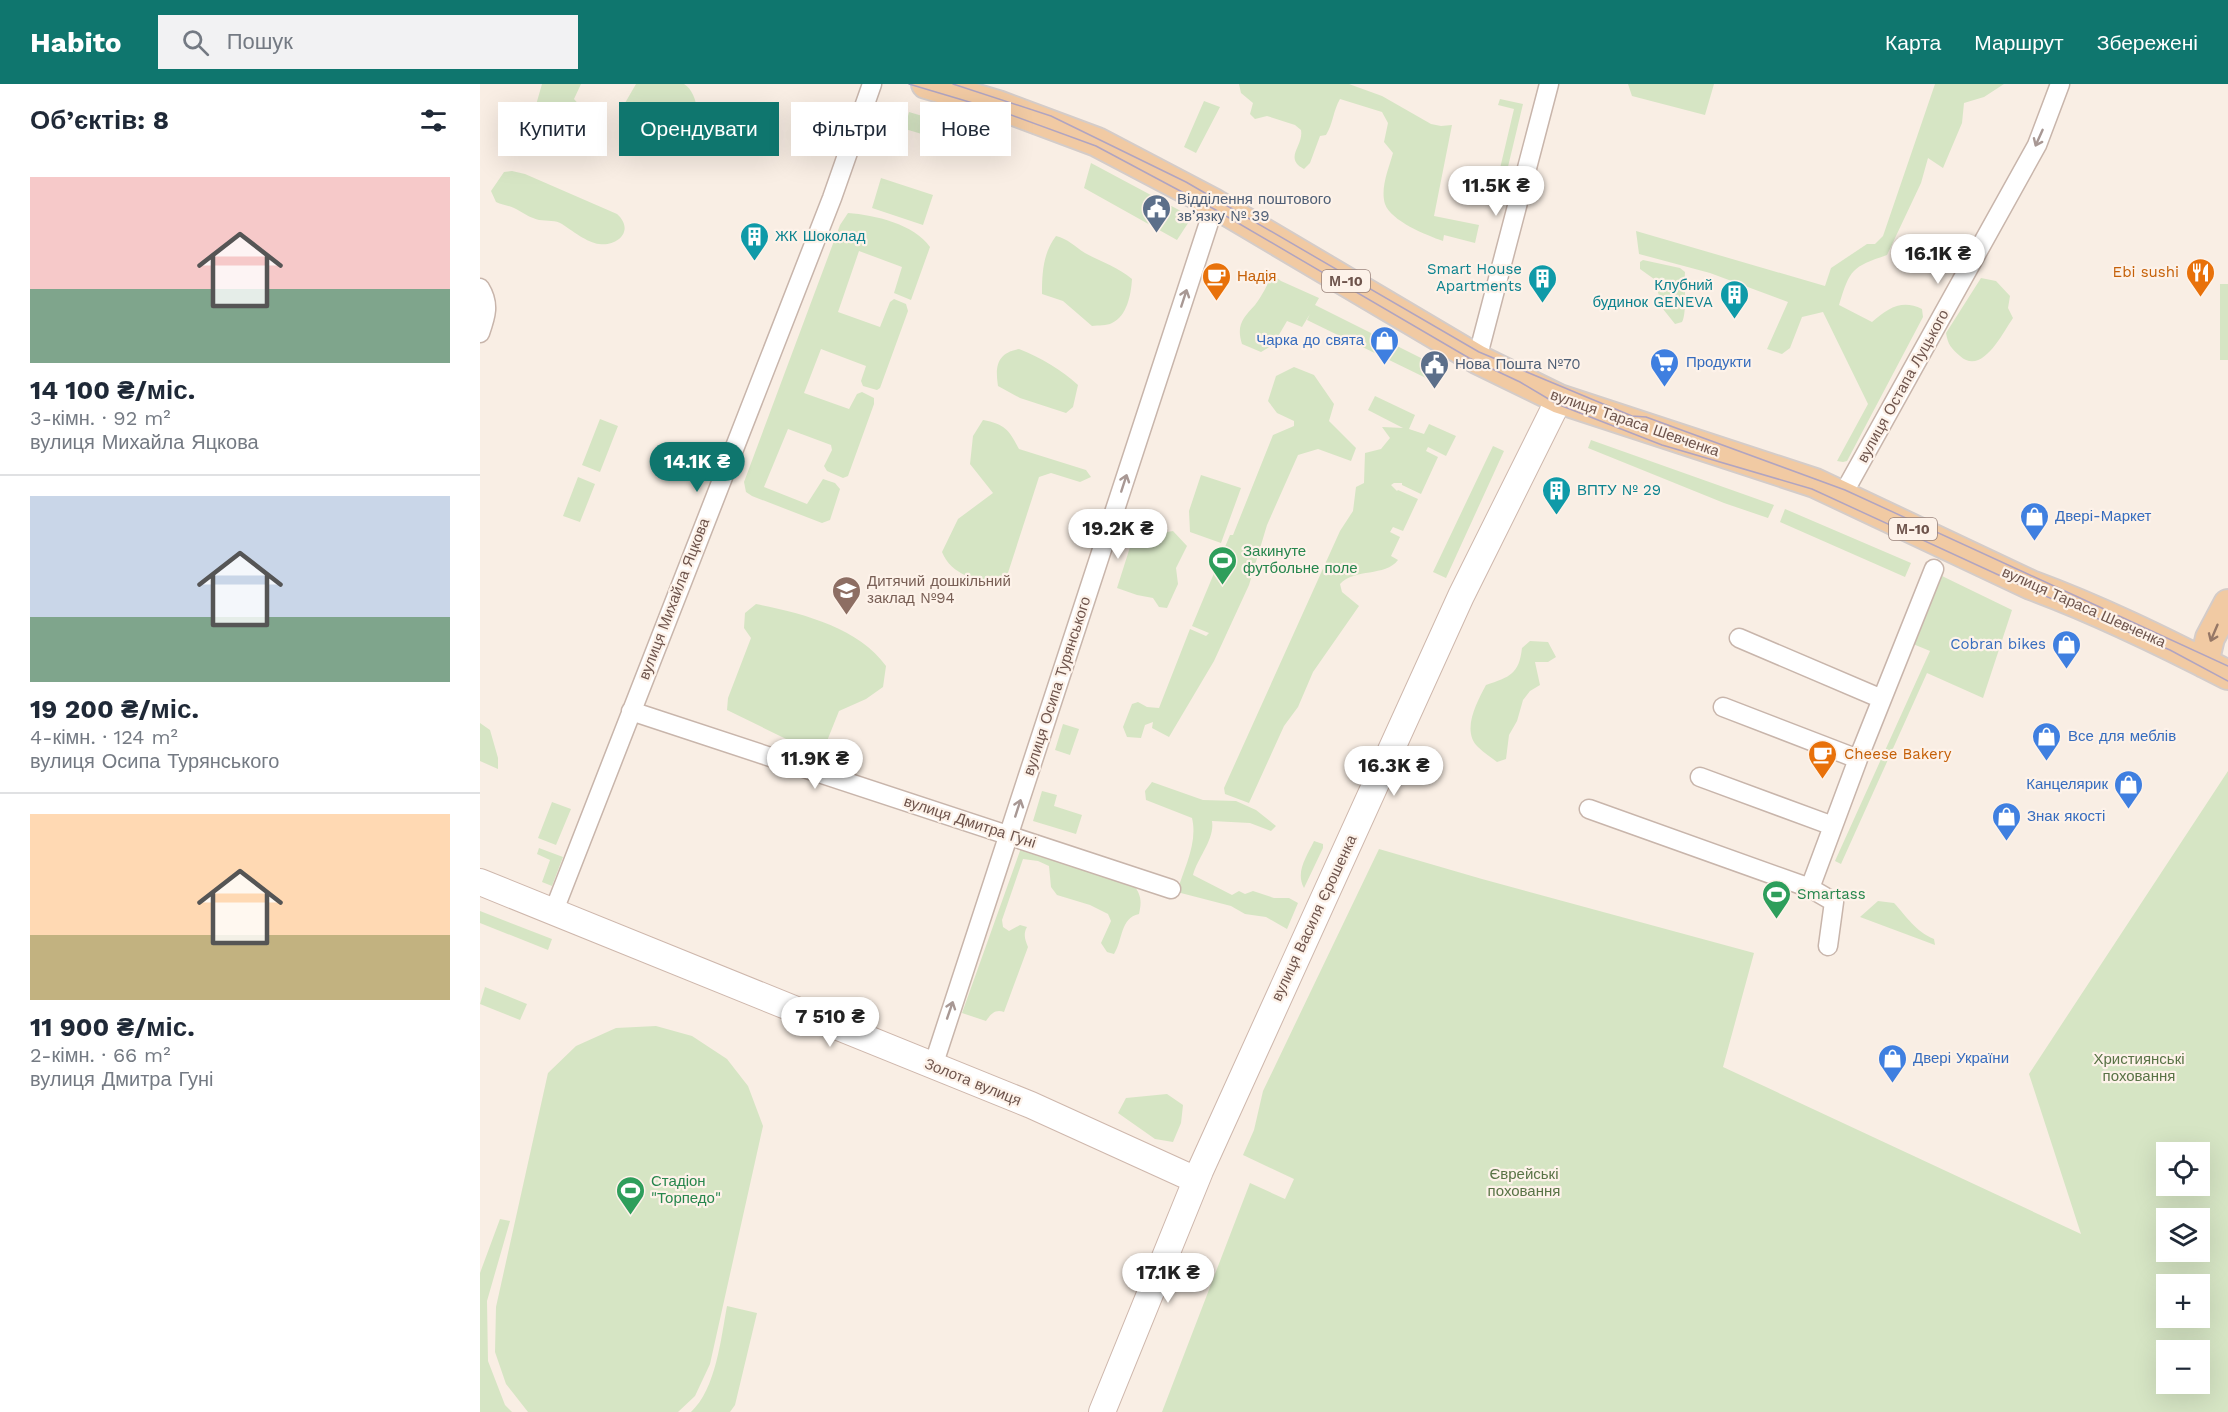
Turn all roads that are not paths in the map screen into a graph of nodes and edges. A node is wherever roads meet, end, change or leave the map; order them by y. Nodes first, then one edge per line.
1 (872, 84) edge
2 (926, 84) edge
3 (1549, 84) edge
4 (2060, 84) edge
5 (1215, 204) junction
6 (480, 288) edge
7 (480, 333) edge
8 (1478, 359) junction
9 (1559, 399) junction
10 (1842, 496) junction
11 (1934, 569) dead end
12 (2228, 604) edge
13 (1739, 638) dead end
14 (2216, 669) edge
15 (1882, 699) junction
16 (1723, 707) dead end
17 (631, 711) junction
18 (1857, 759) junction
19 (1700, 777) dead end
20 (1589, 809) dead end
21 (1833, 826) junction
22 (1009, 834) junction
23 (480, 882) edge
24 (1810, 888) junction
25 (1171, 889) dead end
26 (553, 913) junction
27 (1828, 946) dead end
28 (933, 1066) junction
29 (1196, 1180) junction
30 (1102, 1412) edge

1 - 17 street, вулиця Михайла Яцкова
2 - 5 main road, вулиця Тараса Шевченка / М-10
3 - 8 street
4 -> 10 street, вулиця Остапа Луцького
5 - 8 main road, вулиця Тараса Шевченка / М-10
22 -> 5 street, вулиця Осипа Турянського
6 - 7 street
8 - 9 main road, вулиця Тараса Шевченка / М-10
9 - 10 main road, вулиця Тараса Шевченка / М-10
9 - 29 main road, вулиця Василя Єрошенка
10 - 14 main road, вулиця Тараса Шевченка / М-10
11 - 15 street
12 -> 14 main road, М-10
13 - 15 street
15 - 18 street
16 - 18 street
17 - 22 street, вулиця Дмитра Гуні
17 - 26 street, вулиця Михайла Яцкова
18 - 21 street
19 - 21 street
20 - 24 street
21 - 24 street
22 - 25 street, вулиця Дмитра Гуні
28 -> 22 street, вулиця Осипа Турянського
23 - 26 main road, Золота вулиця
24 - 27 street
26 - 28 main road, Золота вулиця
28 - 29 main road, Золота вулиця
29 - 30 main road, вулиця Василя Єрошенка

